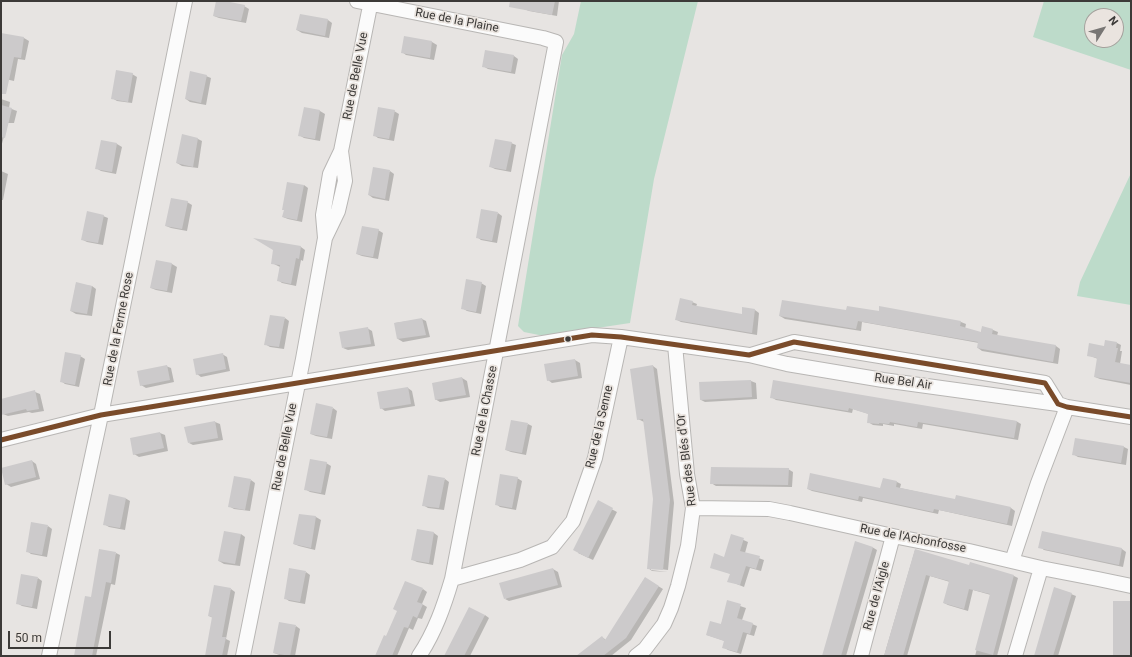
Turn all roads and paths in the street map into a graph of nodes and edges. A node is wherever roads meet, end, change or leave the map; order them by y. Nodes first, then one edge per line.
1 (185, 1) edge
2 (357, 1) edge
3 (371, 3) edge
4 (556, 42) joint
5 (621, 337) junction
6 (675, 345) junction
7 (497, 351) junction
8 (749, 355) junction
9 (297, 384) junction
10 (1063, 405) junction
11 (101, 415) junction
12 (1131, 417) edge
13 (1, 440) edge
14 (693, 508) junction
15 (893, 536) junction
16 (1012, 561) junction
17 (1041, 568) junction
18 (452, 579) junction
19 (1131, 586) edge
20 (49, 656) edge
21 (243, 656) edge
22 (419, 656) edge
23 (636, 656) edge
24 (861, 656) edge
25 (1015, 656) edge

1 - 11 street, Rue de la Ferme Rose
2 - 3 street, Rue de la Plaine
3 - 4 street, Rue de la Plaine
3 - 9 street, Rue de Belle Vue
4 - 7 street, Rue de la Chasse
5 - 6 street, Rue Bel Air
5 - 7 street, Rue Bel Air
5 - 18 street, Rue de la Senne
6 - 8 street, Rue Bel Air
6 - 14 street, Rue des Blés d'Or
7 - 9 street, Rue Bel Air
7 - 18 street, Rue de la Chasse
8 - 10 street, Rue Bel Air
8 - 10 street, Rue Bel Air
9 - 11 street, Rue Bel Air
9 - 21 street, Rue de Belle Vue
10 - 12 street, Rue Bel Air
10 - 16 street
11 - 13 street, Rue Bel Air
11 - 20 street, Rue de la Ferme Rose
14 - 15 street, Rue de l'Achonfosse
14 - 23 street, Rue des Blés d'Or
15 - 16 street, Rue de l'Achonfosse
15 - 24 street, Rue de l'Aigle
16 - 17 street, Rue de l'Achonfosse
17 - 19 street, Rue de l'Achonfosse
17 - 25 street
18 - 22 street, Rue de la Chasse

